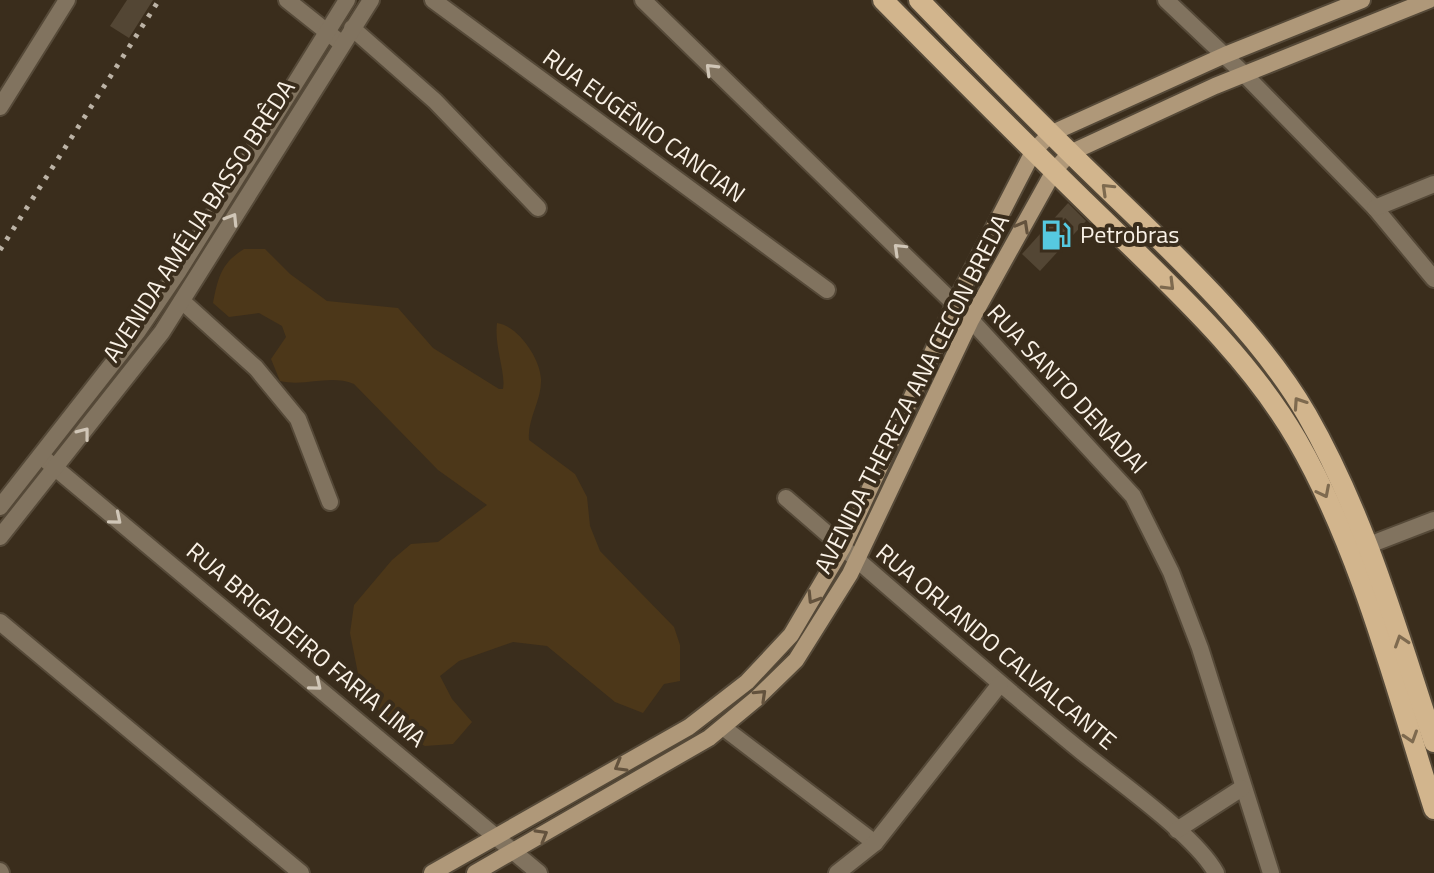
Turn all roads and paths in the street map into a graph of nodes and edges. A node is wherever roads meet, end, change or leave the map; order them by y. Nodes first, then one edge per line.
1 (67, 0) edge
2 (287, 0) edge
3 (347, 0) edge
4 (371, 0) edge
5 (433, 0) edge
6 (643, 0) edge
7 (883, 0) edge
8 (919, 0) edge
9 (1166, 0) edge
10 (1362, 0) edge
11 (1429, 0) edge
12 (352, 28) junction
13 (325, 32) junction
14 (341, 43) junction
15 (1225, 55) junction
16 (1244, 74) junction
17 (0, 107) edge
18 (1050, 134) junction
19 (1033, 152) junction
20 (1070, 153) junction
21 (1054, 171) junction
22 (1434, 184) edge
23 (538, 208) dead end
24 (1375, 208) junction
25 (1434, 279) edge
26 (827, 290) dead end
27 (182, 301) junction
28 (955, 303) junction
29 (971, 320) junction
30 (41, 456) junction
31 (56, 469) junction
32 (786, 498) dead end
33 (330, 502) dead end
34 (0, 507) edge
35 (1434, 520) edge
36 (0, 537) edge
37 (1369, 545) junction
38 (843, 547) junction
39 (856, 560) junction
40 (0, 622) edge
41 (1000, 684) junction
42 (724, 728) junction
43 (1434, 742) edge
44 (1242, 788) junction
45 (1434, 809) edge
46 (1177, 830) junction
47 (498, 835) junction
48 (875, 843) junction
49 (513, 852) junction
50 (301, 873) edge
51 (432, 873) edge
52 (475, 873) edge
53 (539, 873) edge
54 (837, 873) edge
55 (1216, 873) edge
56 (1271, 873) edge

1 - 17 street
2 - 13 street
3 - 13 street, AVENIDA AMÉLIA BASSO BRÊDA
4 - 12 street, AVENIDA AMÉLIA BASSO BRÊDA
5 - 26 street, RUA EUGÊNIO CANCIAN
28 -> 6 street, RUA SANTO DENADAI
7 - 19 main road
8 - 18 main road
9 - 15 street
10 - 15 main road, AVENIDA THEREZA ANA CECON BREDA
11 - 16 main road, AVENIDA THEREZA ANA CECON BREDA
12 - 14 street, AVENIDA AMÉLIA BASSO BRÊDA
12 - 23 street
13 - 14 street
13 - 30 street, AVENIDA AMÉLIA BASSO BRÊDA
27 -> 14 street, AVENIDA AMÉLIA BASSO BRÊDA
15 - 16 street
15 - 18 main road, AVENIDA THEREZA ANA CECON BREDA
16 - 20 main road, AVENIDA THEREZA ANA CECON BREDA
16 - 24 street
18 - 19 main road, AVENIDA THEREZA ANA CECON BREDA
18 - 20 main road
19 - 21 main road
19 - 28 main road, AVENIDA THEREZA ANA CECON BREDA
20 - 21 main road, AVENIDA THEREZA ANA CECON BREDA
37 -> 20 main road
29 -> 21 main road, AVENIDA THEREZA ANA CECON BREDA
21 -> 45 main road
22 - 24 street
24 - 25 street
31 -> 27 street, AVENIDA AMÉLIA BASSO BRÊDA
27 - 33 street
28 - 29 street, RUA SANTO DENADAI
28 - 38 main road, AVENIDA THEREZA ANA CECON BREDA
29 - 39 main road, AVENIDA THEREZA ANA CECON BREDA
29 - 44 street, RUA SANTO DENADAI
30 - 31 street, RUA BRIGADEIRO FARIA LIMA
30 - 34 street, AVENIDA AMÉLIA BASSO BRÊDA
31 - 36 street, AVENIDA AMÉLIA BASSO BRÊDA
31 -> 47 street, RUA BRIGADEIRO FARIA LIMA
32 - 38 street, RUA ORLANDO CALVALCANTE
35 - 37 street
43 -> 37 main road
38 - 39 street, RUA ORLANDO CALVALCANTE
38 -> 47 main road, AVENIDA THEREZA ANA CECON BREDA
39 - 41 street, RUA ORLANDO CALVALCANTE
42 -> 39 main road, AVENIDA THEREZA ANA CECON BREDA
40 - 50 street
41 - 46 street, RUA ORLANDO CALVALCANTE
41 - 48 street
42 - 48 street
49 -> 42 main road, AVENIDA THEREZA ANA CECON BREDA
44 - 46 street
44 - 56 street, RUA SANTO DENADAI
46 - 55 street, RUA ORLANDO CALVALCANTE
47 - 49 street, RUA BRIGADEIRO FARIA LIMA
47 - 51 main road, AVENIDA THEREZA ANA CECON BREDA
48 - 54 street
49 - 52 main road, AVENIDA THEREZA ANA CECON BREDA
49 - 53 street, RUA BRIGADEIRO FARIA LIMA

